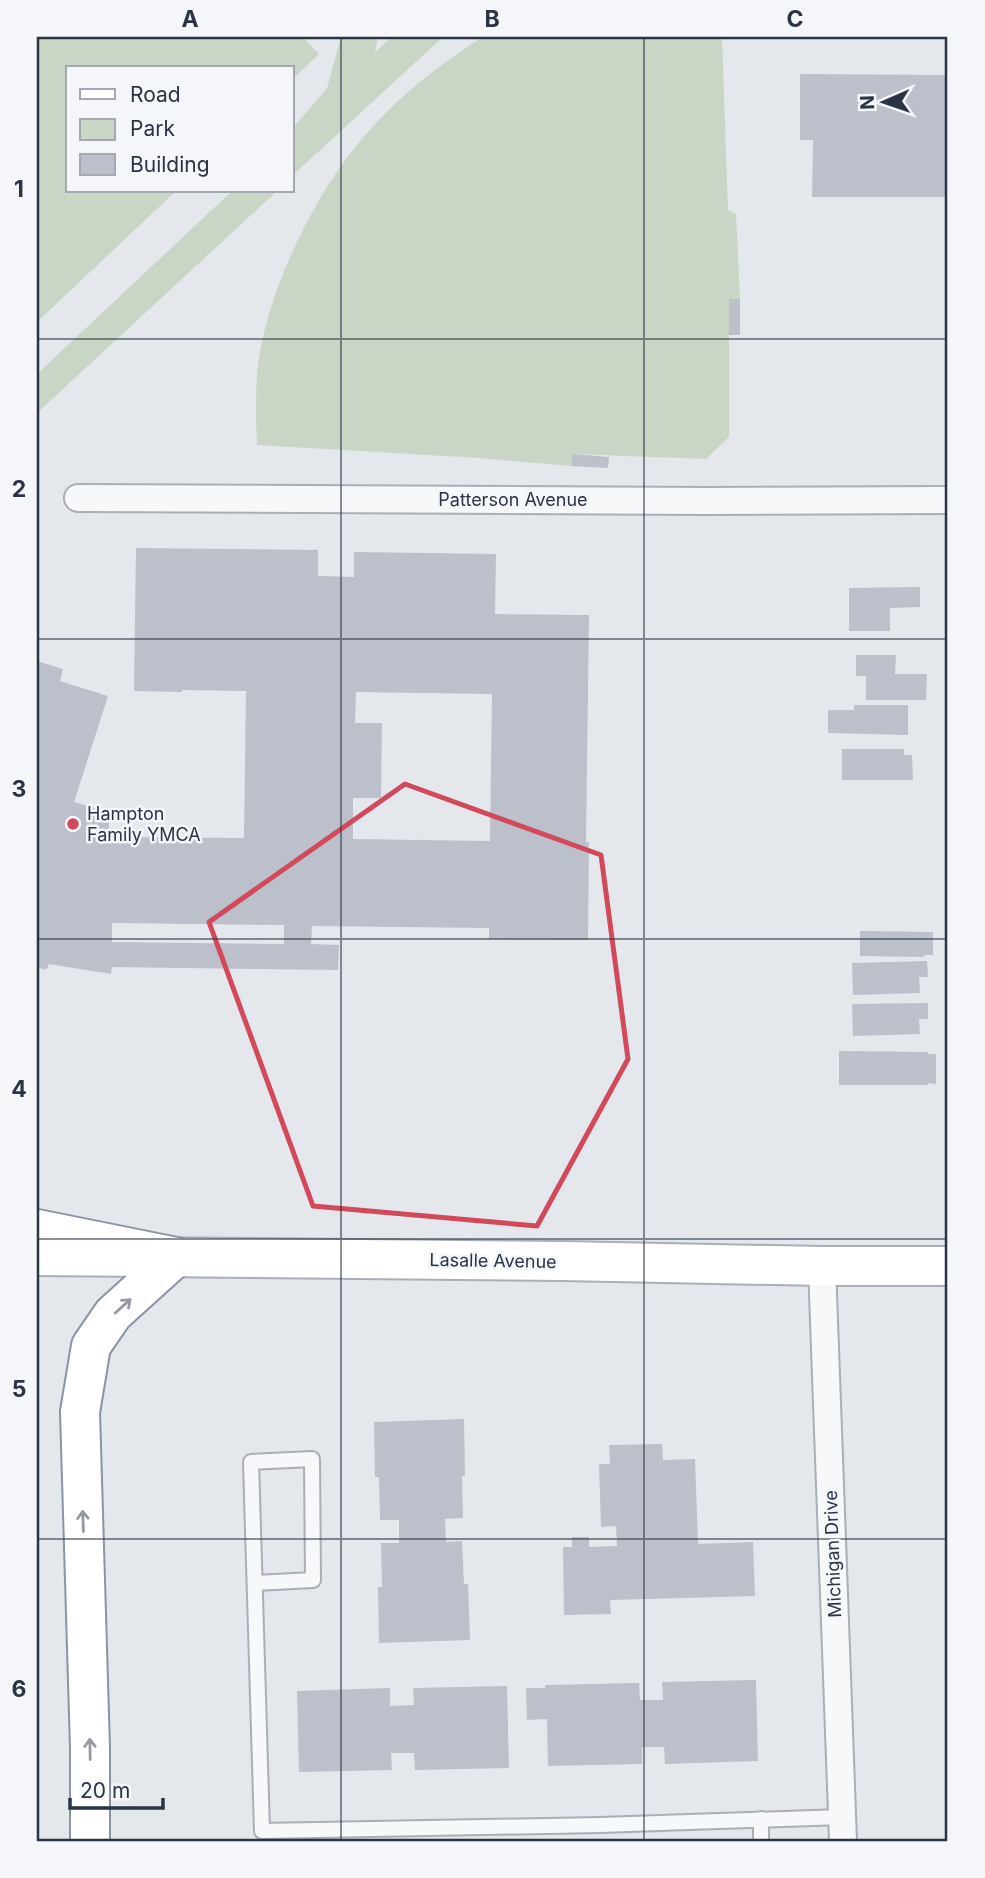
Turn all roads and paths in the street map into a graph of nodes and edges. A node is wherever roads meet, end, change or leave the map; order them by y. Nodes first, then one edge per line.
1 (78, 498) dead end
2 (948, 500) edge
3 (37, 1229) edge
4 (37, 1256) edge
5 (176, 1257) junction
6 (822, 1266) junction
7 (948, 1266) edge
8 (255, 1583) junction
9 (761, 1819) junction
10 (843, 1829) edge
11 (90, 1841) edge
12 (761, 1841) edge

1 - 2 street, Patterson Avenue
3 - 5 main road
4 - 5 main road, Lasalle Avenue
5 - 6 main road, Lasalle Avenue
11 -> 5 main road
6 - 7 main road, Lasalle Avenue
6 - 10 street, Michigan Drive
8 - 8 lane
8 - 9 lane
9 - 10 lane
9 - 12 lane

